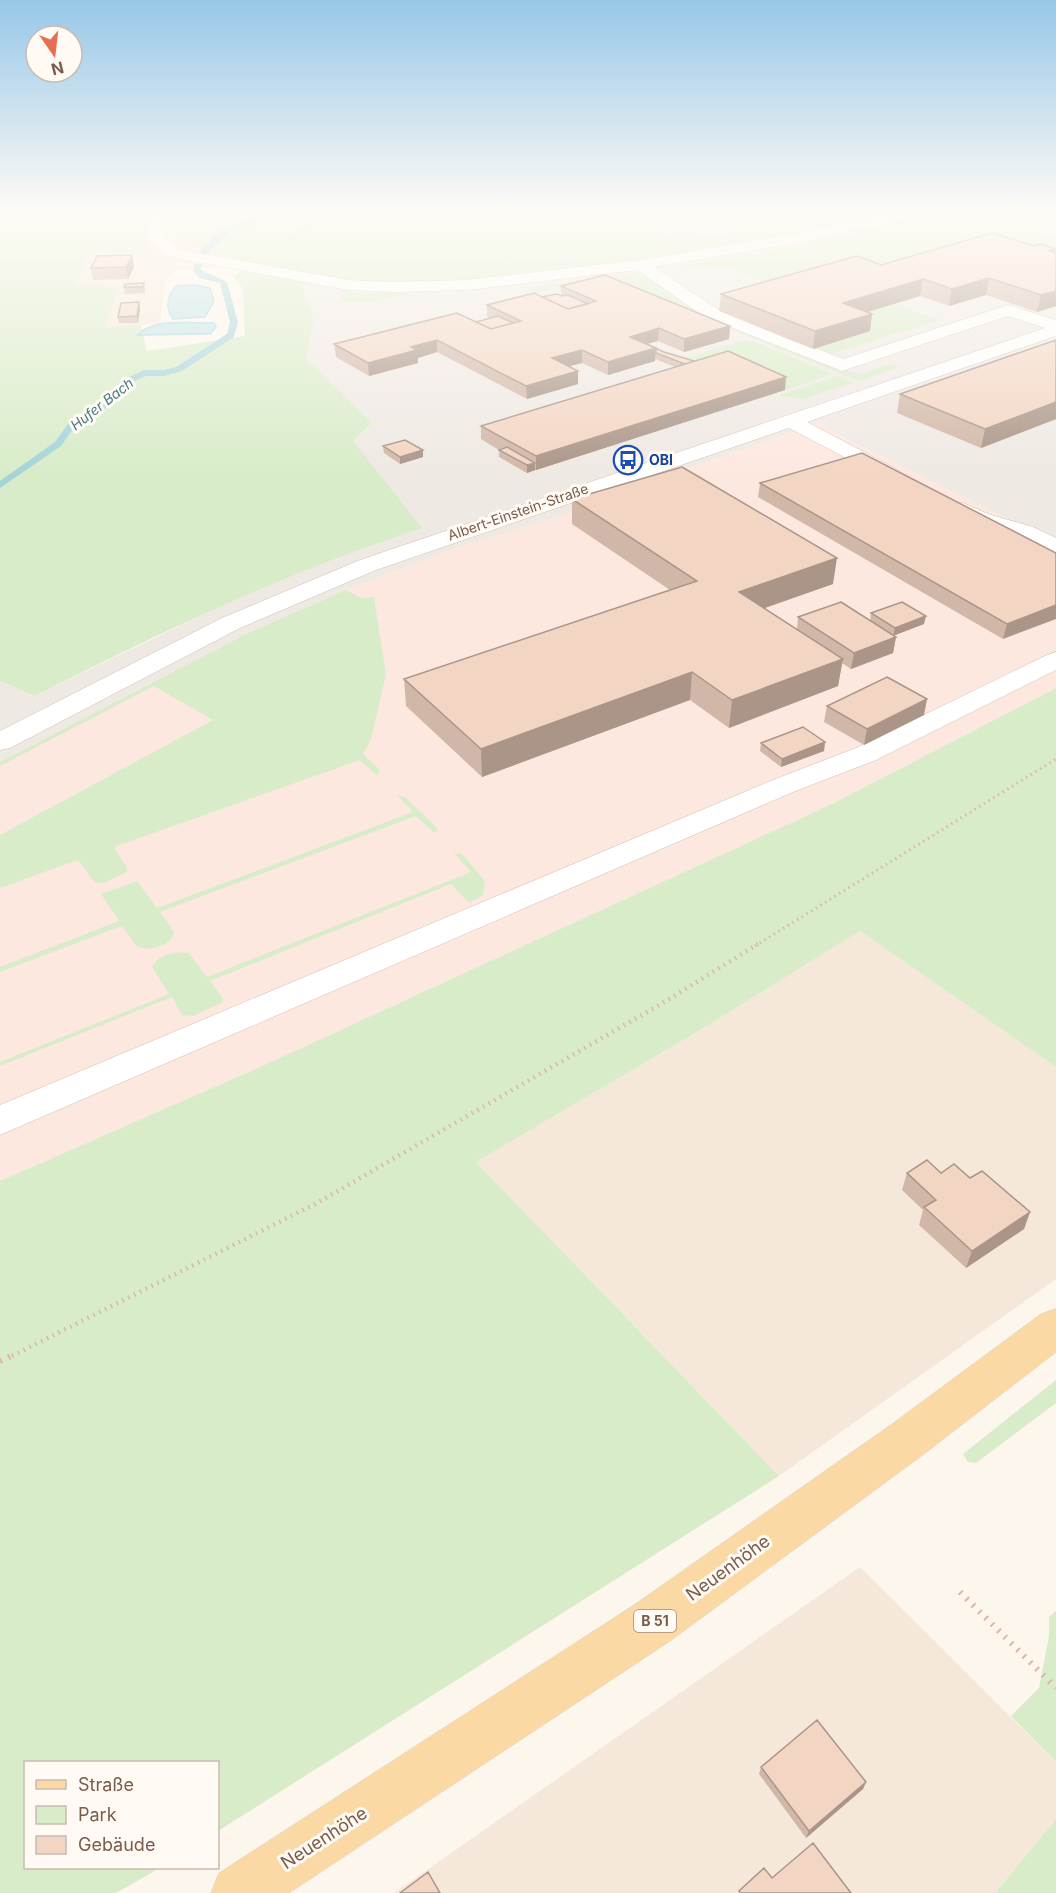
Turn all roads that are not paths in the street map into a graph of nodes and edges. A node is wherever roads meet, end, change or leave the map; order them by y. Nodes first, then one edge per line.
1 (404, 300) edge
2 (692, 300) edge
3 (390, 304) dead end
4 (1056, 328) edge
5 (789, 420) junction
6 (907, 482) edge
7 (949, 503) edge
8 (980, 519) junction
9 (1056, 547) edge
10 (1056, 562) edge
11 (1056, 660) edge
12 (0, 742) edge
13 (0, 1121) edge
14 (1056, 1327) edge
15 (239, 1893) edge

1 - 3 street
2 - 4 street
4 - 5 street, Albert-Einstein-Straße
5 - 6 street
5 - 12 street, Albert-Einstein-Straße
7 - 8 street
8 - 9 street
8 - 10 street
11 - 13 street
14 - 15 main road, Neuenhöhe / B 51

